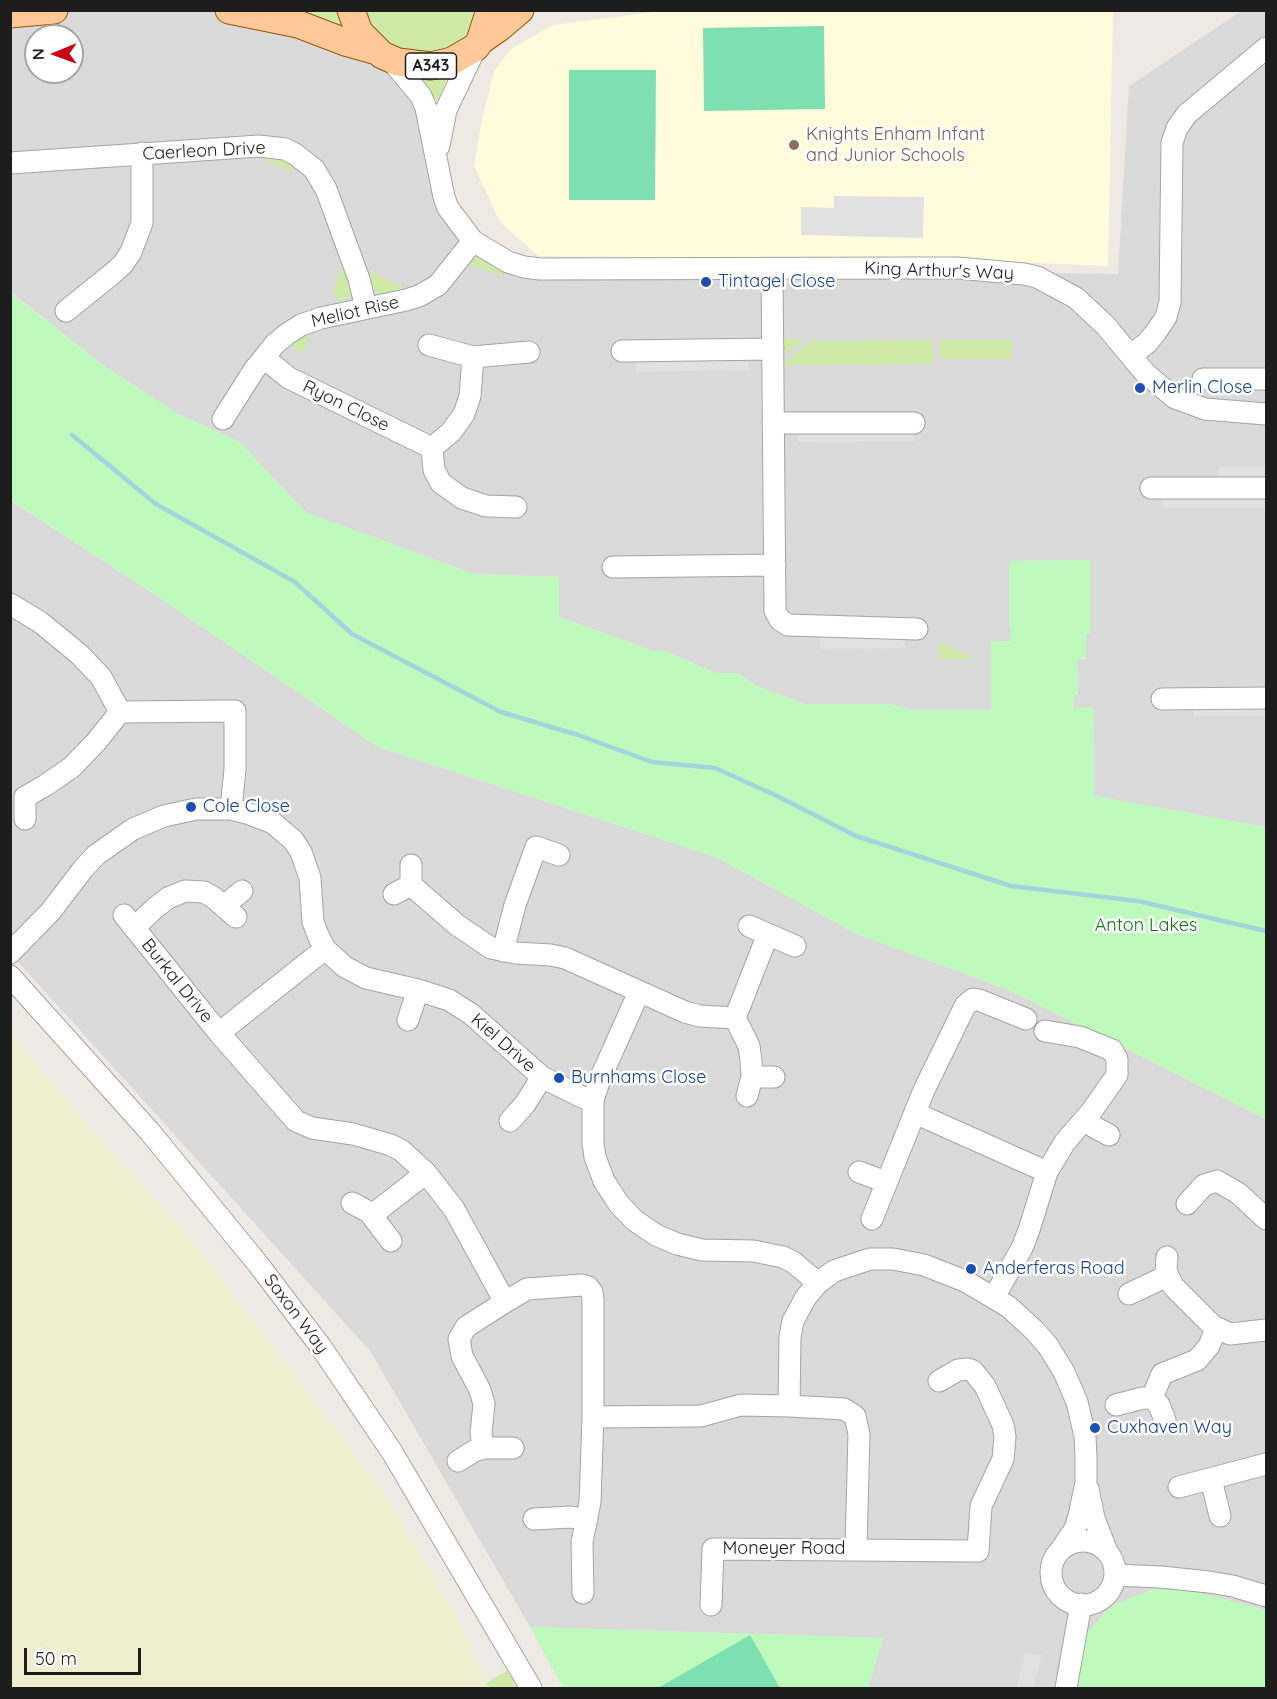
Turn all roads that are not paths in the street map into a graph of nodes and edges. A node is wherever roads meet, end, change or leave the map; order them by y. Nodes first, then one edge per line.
1 (54, 10) edge
2 (229, 10) edge
3 (351, 10) edge
4 (490, 10) edge
5 (520, 10) edge
6 (10, 14) edge
7 (478, 44) junction
8 (1266, 48) edge
9 (384, 55) junction
10 (142, 153) junction
11 (10, 163) edge
12 (438, 165) junction
13 (473, 242) junction
14 (772, 269) junction
15 (366, 308) junction
16 (66, 311) dead end
17 (429, 345) dead end
18 (773, 349) junction
19 (622, 351) dead end
20 (529, 352) dead end
21 (1131, 355) junction
22 (473, 357) junction
23 (264, 358) junction
24 (1203, 379) dead end
25 (1266, 379) edge
26 (1266, 414) edge
27 (222, 419) dead end
28 (773, 423) junction
29 (914, 423) dead end
30 (432, 448) junction
31 (1151, 488) dead end
32 (1266, 488) edge
33 (516, 507) dead end
34 (775, 565) junction
35 (613, 567) dead end
36 (10, 604) edge
37 (917, 629) dead end
38 (1266, 698) edge
39 (1162, 699) dead end
40 (120, 712) junction
41 (18, 795) edge
42 (231, 809) junction
43 (26, 819) dead end
44 (559, 855) dead end
45 (405, 882) dead end
46 (242, 891) dead end
47 (795, 946) dead end
48 (325, 949) junction
49 (502, 951) junction
50 (10, 953) edge
51 (10, 976) edge
52 (418, 990) junction
53 (639, 992) junction
54 (735, 1018) junction
55 (1026, 1019) dead end
56 (408, 1020) dead end
57 (1045, 1031) dead end
58 (219, 1033) junction
59 (542, 1077) junction
60 (774, 1077) dead end
61 (594, 1100) junction
62 (915, 1113) junction
63 (1085, 1120) junction
64 (510, 1121) dead end
65 (1109, 1135) dead end
66 (859, 1172) dead end
67 (1047, 1172) junction
68 (426, 1173) junction
69 (886, 1182) junction
70 (352, 1203) dead end
71 (1187, 1204) dead end
72 (372, 1215) junction
73 (872, 1219) dead end
74 (1266, 1220) edge
75 (391, 1241) dead end
76 (818, 1283) junction
77 (1129, 1294) dead end
78 (994, 1297) junction
79 (505, 1302) junction
80 (1216, 1328) junction
81 (1266, 1330) edge
82 (939, 1381) dead end
83 (1152, 1398) junction
84 (1116, 1405) dead end
85 (789, 1406) junction
86 (593, 1417) junction
87 (1165, 1420) dead end
88 (483, 1448) junction
89 (513, 1448) dead end
90 (458, 1461) dead end
91 (1266, 1464) edge
92 (1211, 1479) junction
93 (1086, 1484) junction
94 (1179, 1487) dead end
95 (1220, 1516) dead end
96 (534, 1519) dead end
97 (587, 1520) junction
98 (1062, 1548) junction
99 (856, 1550) junction
100 (1107, 1552) junction
101 (1115, 1575) junction
102 (583, 1593) dead end
103 (1266, 1596) edge
104 (1081, 1604) junction
105 (711, 1605) dead end
106 (531, 1689) edge
107 (1066, 1689) edge

1 - 6 main road
2 - 9 main road, A343
3 - 9 main road
4 - 7 main road, A343
5 - 7 main road, A343
7 - 9 main road, A343
7 - 12 street, King Arthur's Way
8 - 21 street
9 - 12 street, King Arthur's Way
10 - 11 street, Caerleon Drive
10 - 15 street, Caerleon Drive
10 - 16 street
12 - 13 street, King Arthur's Way
13 - 14 street, King Arthur's Way
13 - 15 street, Meliot Rise
14 - 18 street
14 - 21 street, King Arthur's Way
15 - 23 street, Meliot Rise
17 - 22 street
18 - 19 street
18 - 28 street
20 - 22 street
21 - 26 street, King Arthur's Way
22 - 30 street
23 - 27 street, Meliot Rise
23 - 30 street, Ryon Close
24 - 25 street
28 - 29 street
28 - 34 street
30 - 33 street
31 - 32 street
34 - 35 street
34 - 37 street
36 - 40 street
38 - 39 street
40 - 41 street
40 - 42 street
41 - 43 street
42 - 48 street, Kiel Drive
42 - 50 street, Kiel Drive
44 - 49 street
45 - 49 street
46 - 58 street, Burkal Drive
47 - 54 street
48 - 52 street, Kiel Drive
48 - 58 street
49 - 53 street
51 - 106 street, Saxon Way
52 - 56 street
52 - 59 street, Kiel Drive
53 - 54 street
53 - 61 street
54 - 60 street
55 - 62 street
57 - 63 street
58 - 68 street, Burkal Drive
59 - 61 street, Kiel Drive
59 - 64 street
61 - 76 street
62 - 67 street
62 - 69 street
63 - 65 street
63 - 67 street
66 - 69 street
67 - 78 street
68 - 72 street
68 - 79 street, Burkal Drive
69 - 73 street
70 - 72 street
71 - 74 street
72 - 75 street
76 - 78 street
76 - 85 street
77 - 80 street
78 - 93 street
79 - 86 street
79 - 88 street
80 - 81 street
80 - 83 street
82 - 99 street, Moneyer Road
83 - 84 street
83 - 87 street
85 - 86 street
85 - 99 street, Moneyer Road
86 - 97 street
88 - 89 street
88 - 90 street
91 - 92 street
92 - 94 street
92 - 95 street
93 - 98 street
93 - 100 street
96 - 97 street
97 - 102 street
98 - 100 street
98 - 104 street
99 - 105 street, Moneyer Road
100 - 101 street
101 - 103 street
101 - 104 street
104 - 107 street

